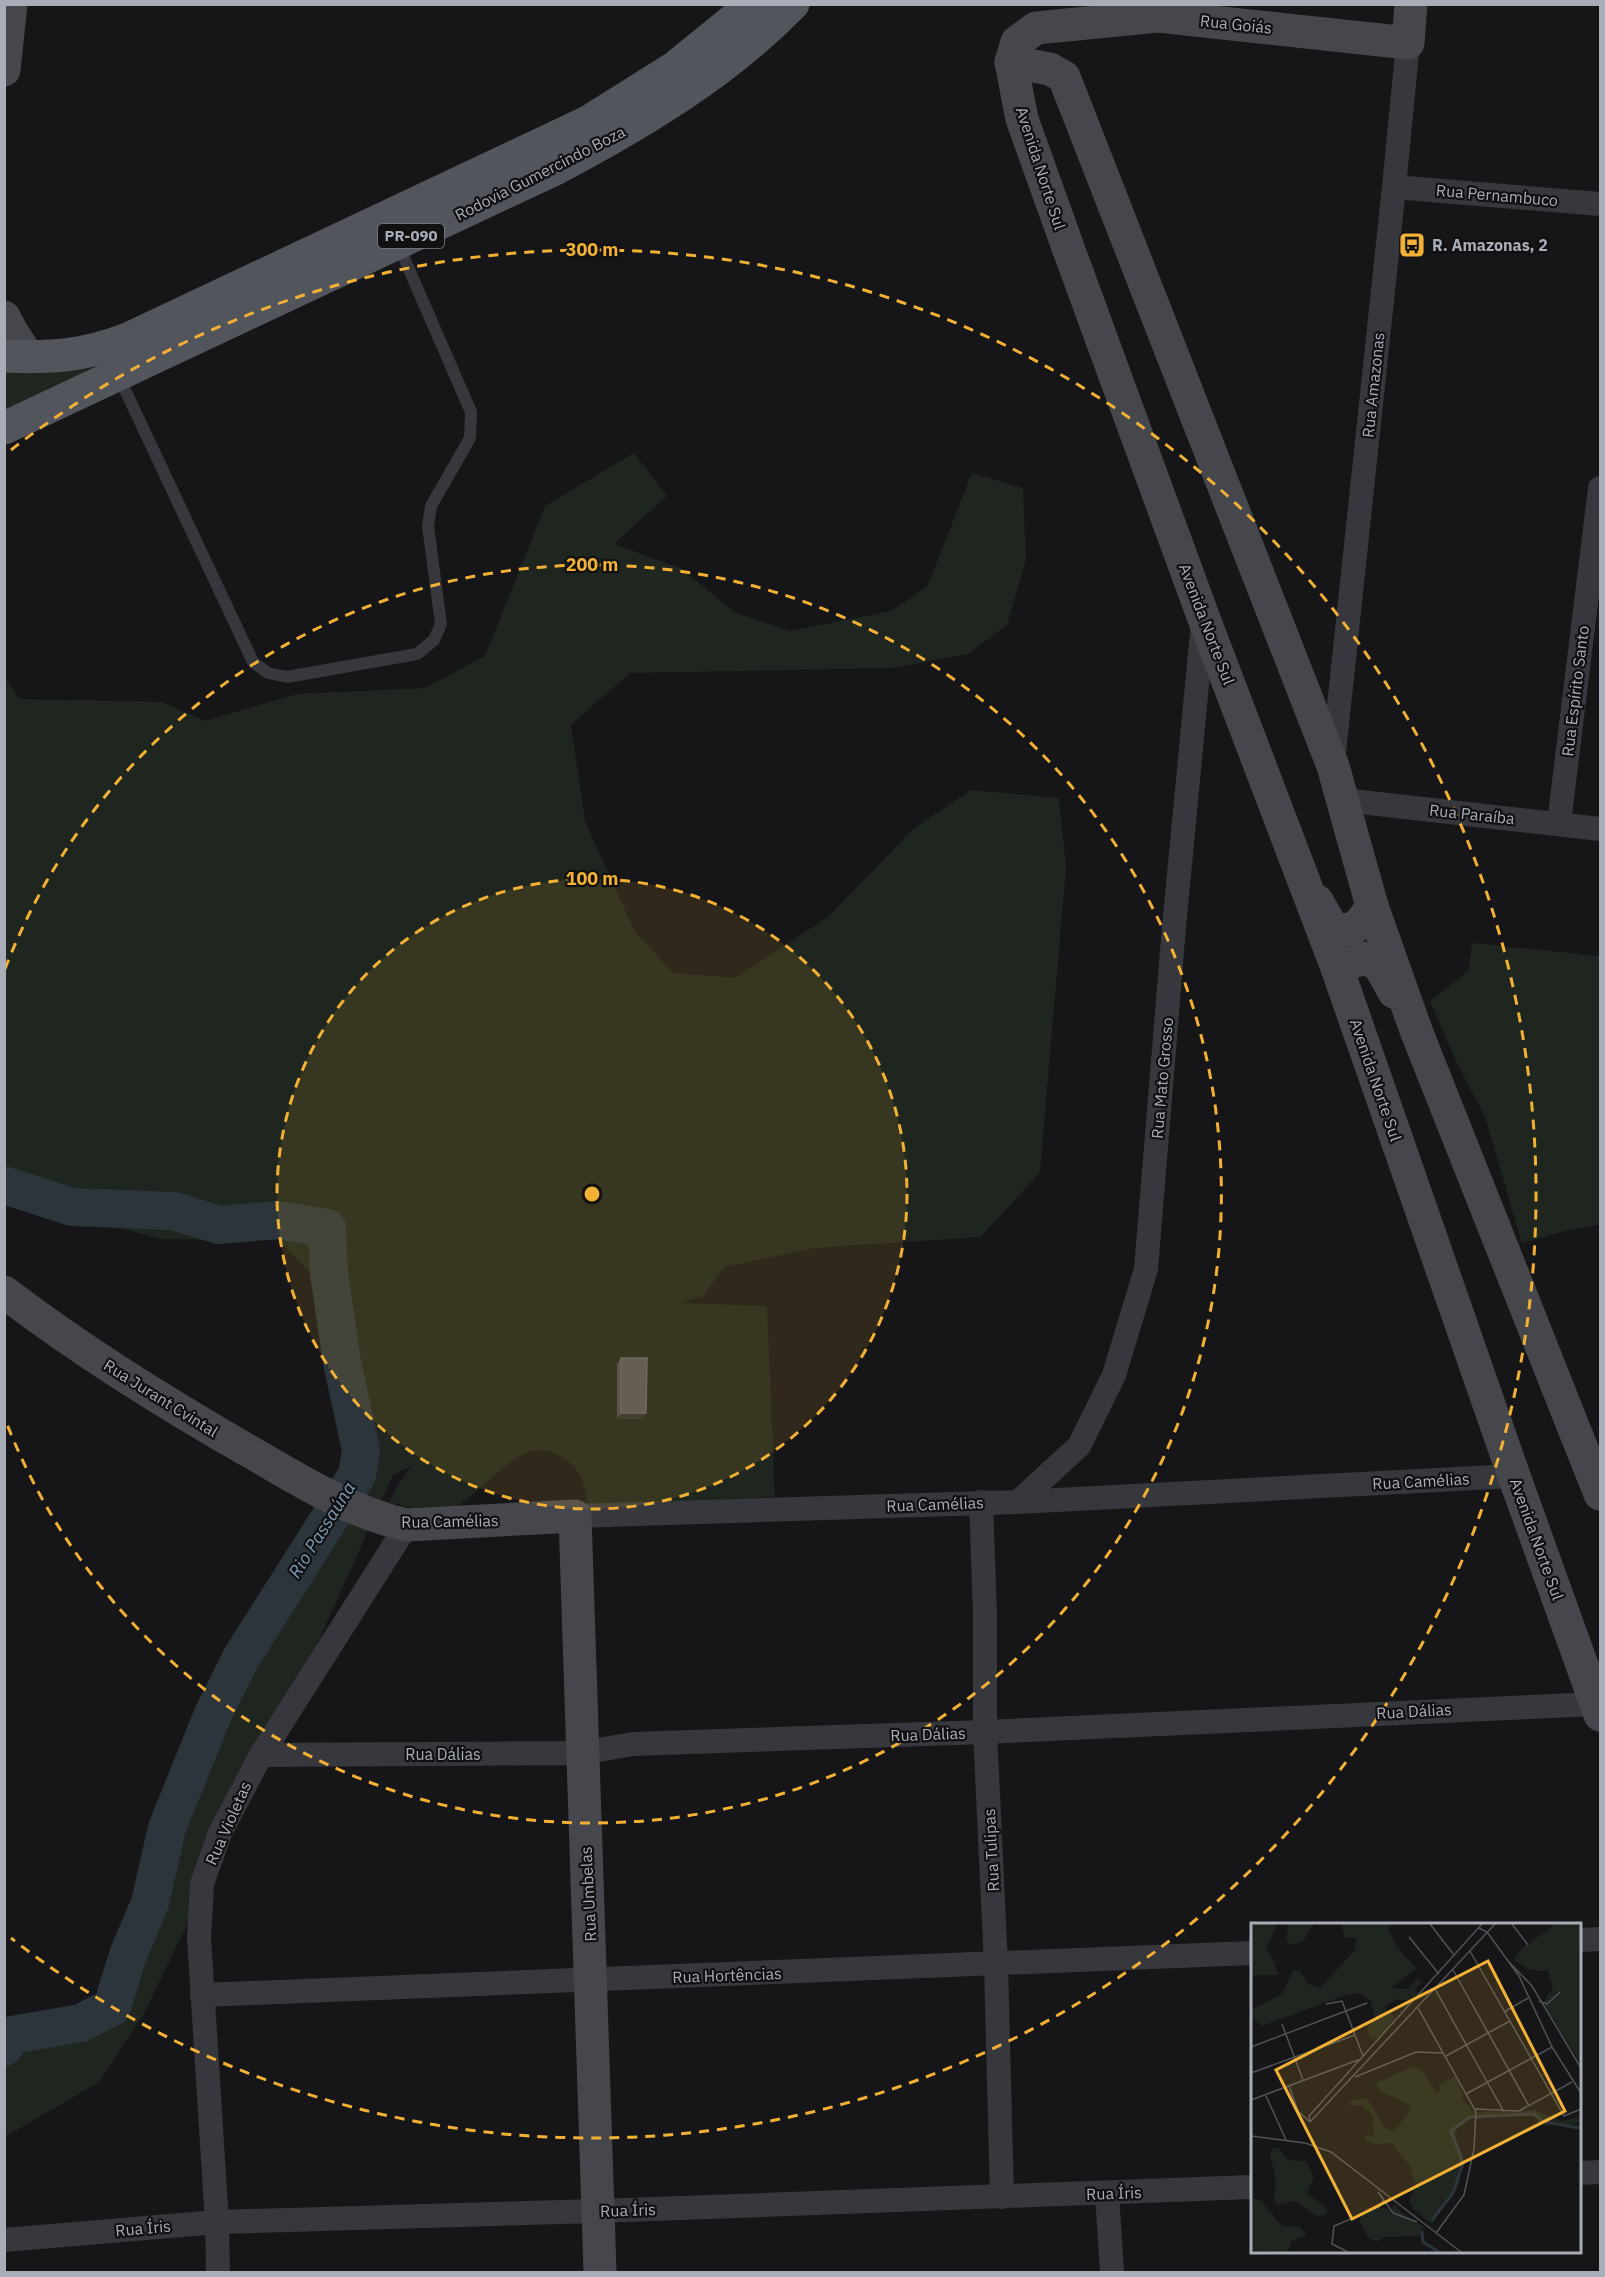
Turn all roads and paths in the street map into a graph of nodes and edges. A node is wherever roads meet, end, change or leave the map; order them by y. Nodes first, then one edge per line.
1 (11, 4) edge
2 (753, 4) edge
3 (793, 4) edge
4 (1411, 4) edge
5 (1408, 43) junction
6 (1011, 62) junction
7 (4, 70) edge
8 (1394, 187) junction
9 (1600, 204) edge
10 (398, 243) junction
11 (4, 317) edge
12 (16, 356) edge
13 (118, 374) junction
14 (4, 428) edge
15 (1600, 488) edge
16 (1203, 616) junction
17 (1333, 766) junction
18 (1343, 800) junction
19 (1559, 824) junction
20 (1600, 829) edge
21 (1301, 873) junction
22 (1372, 906) junction
23 (1337, 968) junction
24 (1417, 1034) junction
25 (4, 1292) edge
26 (1514, 1476) junction
27 (1600, 1494) edge
28 (981, 1502) junction
29 (1018, 1502) junction
30 (359, 1510) joint
31 (575, 1516) junction
32 (407, 1525) junction
33 (1599, 1710) edge
34 (985, 1732) junction
35 (581, 1753) junction
36 (261, 1755) junction
37 (1600, 1939) edge
38 (1581, 1940) edge
39 (1251, 1953) edge
40 (996, 1964) junction
41 (591, 1980) junction
42 (202, 1995) junction
43 (1600, 2172) edge
44 (1581, 2173) edge
45 (1251, 2187) edge
46 (1107, 2193) junction
47 (1002, 2197) junction
48 (598, 2211) junction
49 (217, 2222) junction
50 (4, 2240) edge
51 (218, 2272) edge
52 (600, 2272) edge
53 (1112, 2272) edge

1 - 7 street
2 - 12 main road, Rodovia Gumercindo Boza / PR-090
3 - 10 main road, Rodovia Gumercindo Boza / PR-090
4 - 5 street, Rua Amazonas
5 - 6 street, Rua Goiás
5 - 8 street, Rua Amazonas
6 - 16 street, Avenida Norte Sul
6 - 17 street
8 - 9 street, Rua Pernambuco
8 - 17 street, Rua Amazonas
10 - 13 main road, Rodovia Gumercindo Boza / PR-090
10 - 13 lane
11 - 12 street
13 - 14 main road, Rodovia Gumercindo Boza / PR-090
15 - 19 street, Rua Espírito Santo
16 - 21 street, Avenida Norte Sul
16 - 29 street, Rua Mato Grosso
17 - 18 street
18 - 19 street, Rua Paraíba
18 - 22 street
19 - 20 street, Rua Paraíba
21 - 22 street
21 - 23 street, Avenida Norte Sul
22 - 24 street
23 - 24 street
23 - 26 street, Avenida Norte Sul
24 - 27 street
25 - 30 street, Rua Jurant Cvintal
26 - 29 street, Rua Camélias
26 - 33 street, Avenida Norte Sul
28 - 29 street, Rua Camélias
28 - 31 street, Rua Camélias
28 - 34 street, Rua Tulipas
30 - 32 street, Rua Camélias
31 - 32 street, Rua Camélias
31 - 35 street, Rua Umbelas
32 - 36 street, Rua Violetas
33 - 34 street, Rua Dálias
34 - 35 street, Rua Dálias
34 - 40 street, Rua Tulipas
35 - 36 street, Rua Dálias
35 - 41 street, Rua Umbelas
36 - 42 street, Rua Violetas
37 - 38 street
39 - 40 street, Rua Hortências
40 - 41 street, Rua Hortências
40 - 47 street, Rua Tulipas
41 - 42 street, Rua Hortências
41 - 48 street, Rua Umbelas
42 - 49 street, Rua Violetas
43 - 44 street
45 - 46 street, Rua Íris
46 - 47 street, Rua Íris
46 - 53 street
47 - 48 street, Rua Íris
48 - 49 street, Rua Íris
48 - 52 street, Rua Umbelas
49 - 50 street, Rua Íris
49 - 51 street, Rua Violetas

